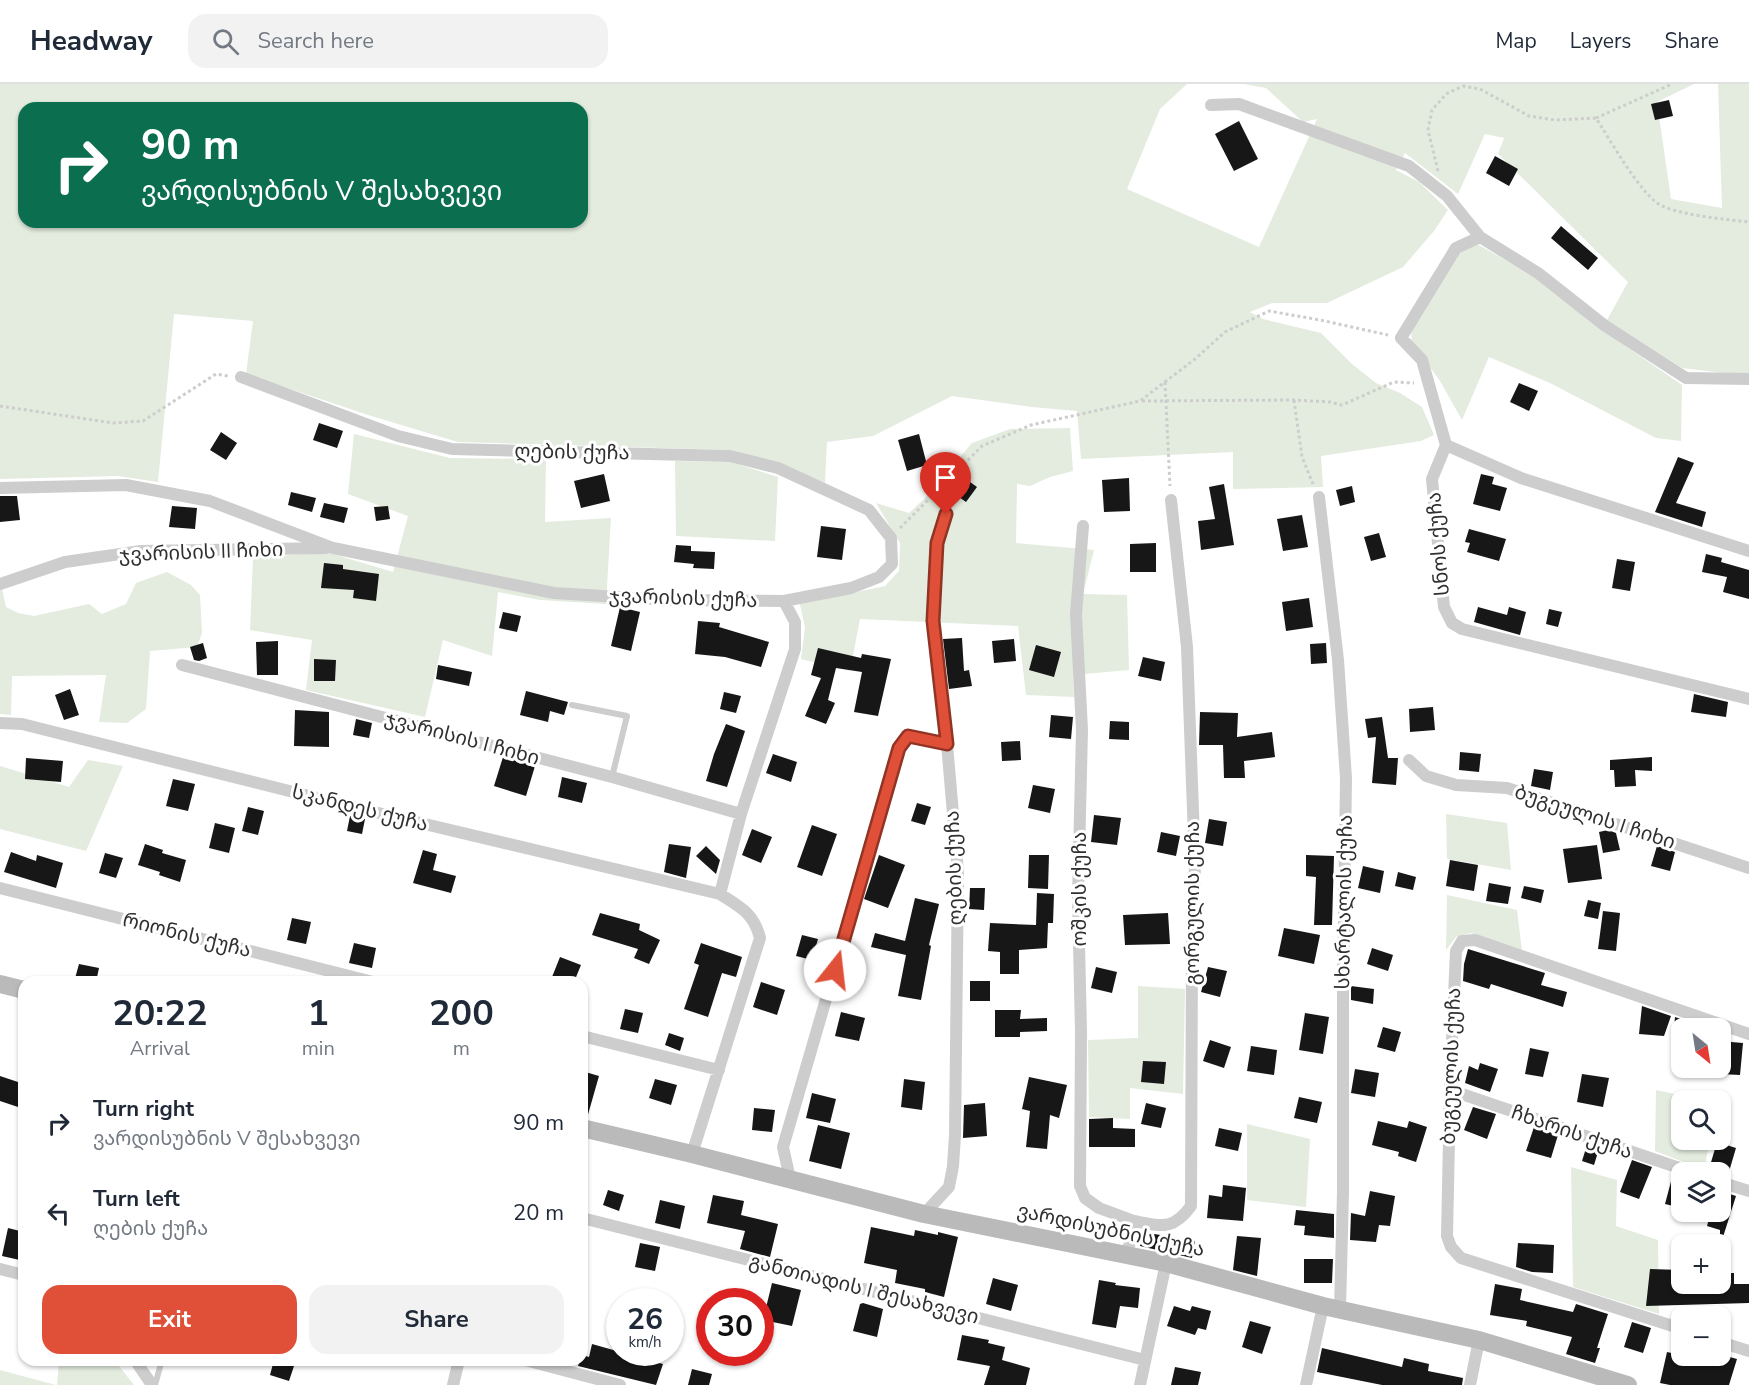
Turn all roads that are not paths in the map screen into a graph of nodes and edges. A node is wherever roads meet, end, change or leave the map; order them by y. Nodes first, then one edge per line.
1 (1211, 105) dead end
2 (1480, 237) junction
3 (241, 377) road end
4 (1749, 378) edge
5 (1446, 445) junction
6 (0, 488) edge
7 (1319, 497) road end
8 (1171, 500) road end
9 (946, 514) dead end
10 (1083, 526) dead end
11 (333, 548) junction
12 (1749, 551) edge
13 (0, 584) edge
14 (784, 601) junction
15 (182, 665) dead end
16 (1749, 699) edge
17 (572, 705) dead end
18 (0, 723) edge
19 (947, 744) junction
20 (1409, 760) dead end
21 (612, 777) junction
22 (741, 814) junction
23 (1749, 868) edge
24 (0, 888) edge
25 (720, 894) junction
26 (349, 976) edge
27 (0, 984) edge
28 (18, 988) edge
29 (1749, 1034) edge
30 (588, 1037) edge
31 (719, 1070) junction
32 (1449, 1090) junction
33 (588, 1129) edge
34 (692, 1154) junction
35 (1671, 1165) edge
36 (790, 1179) junction
37 (1731, 1185) edge
38 (1749, 1191) edge
39 (924, 1214) junction
40 (588, 1220) edge
41 (1134, 1221) junction
42 (1127, 1256) junction
43 (1166, 1263) junction
44 (0, 1269) edge
45 (18, 1274) edge
46 (1332, 1308) junction
47 (1671, 1325) edge
48 (1479, 1340) junction
49 (1731, 1345) edge
50 (1749, 1351) edge
51 (1145, 1360) junction
52 (140, 1366) edge
53 (160, 1366) edge
54 (458, 1366) edge
55 (548, 1366) edge
56 (154, 1385) edge
57 (453, 1385) edge
58 (620, 1385) edge
59 (1140, 1385) edge
60 (1306, 1385) edge
61 (1470, 1385) edge
62 (1628, 1385) edge

1 - 2 street
2 - 4 street
2 - 5 street
3 - 14 street, ღების ქუჩა
5 - 12 street
5 - 16 street, სნოს ქუჩა
6 - 11 street, ჯვარისის ქუჩა
7 - 46 street, სხარტალის ქუჩა
8 - 41 street, გორგულის ქუჩა
9 - 19 street, ღების ქუჩა
10 - 41 street, ოშკის ქუჩა
11 - 13 street, ჯვარისის II ჩიხი
11 - 14 street, ჯვარისის ქუჩა
14 - 22 street, ჯვარისის ქუჩა
15 - 21 street, ჯვარისის I ჩიხი
17 - 21 lane
18 - 25 street, სკანდეს ქუჩა
19 - 36 street
19 - 39 street, ღების ქუჩა
20 - 23 street, ბუგეულის I ჩიხი
21 - 22 street, ჯვარისის I ჩიხი
22 - 25 street, ჯვარისის ქუჩა
24 - 26 street, რიონის ქუჩა
25 - 31 street
27 - 28 street
29 - 32 street, ბუგეულის ქუჩა
30 - 31 street
31 - 34 street
32 - 35 street, ჩხარის ქუჩა
32 - 47 street, ბუგეულის ქუჩა
33 - 34 street, ვარდისუბნის ქუჩა
34 - 36 street, ვარდისუბნის ქუჩა
36 - 39 street, ვარდისუბნის ქუჩა
37 - 38 street
39 - 42 street, ვარდისუბნის ქუჩა
40 - 51 street, განთიადის I შესახვევი
41 - 42 street
42 - 43 street, ვარდისუბნის ქუჩა
43 - 46 street, ვარდისუბნის ქუჩა
43 - 51 street
44 - 45 street
46 - 48 street, ვარდისუბნის ქუჩა
46 - 60 street, სხარტალის ქუჩა
48 - 61 street
48 - 62 street, ვარდისუბნის ქუჩა
49 - 50 street
51 - 59 street
52 - 56 street
53 - 56 lane
54 - 57 street
55 - 58 street

